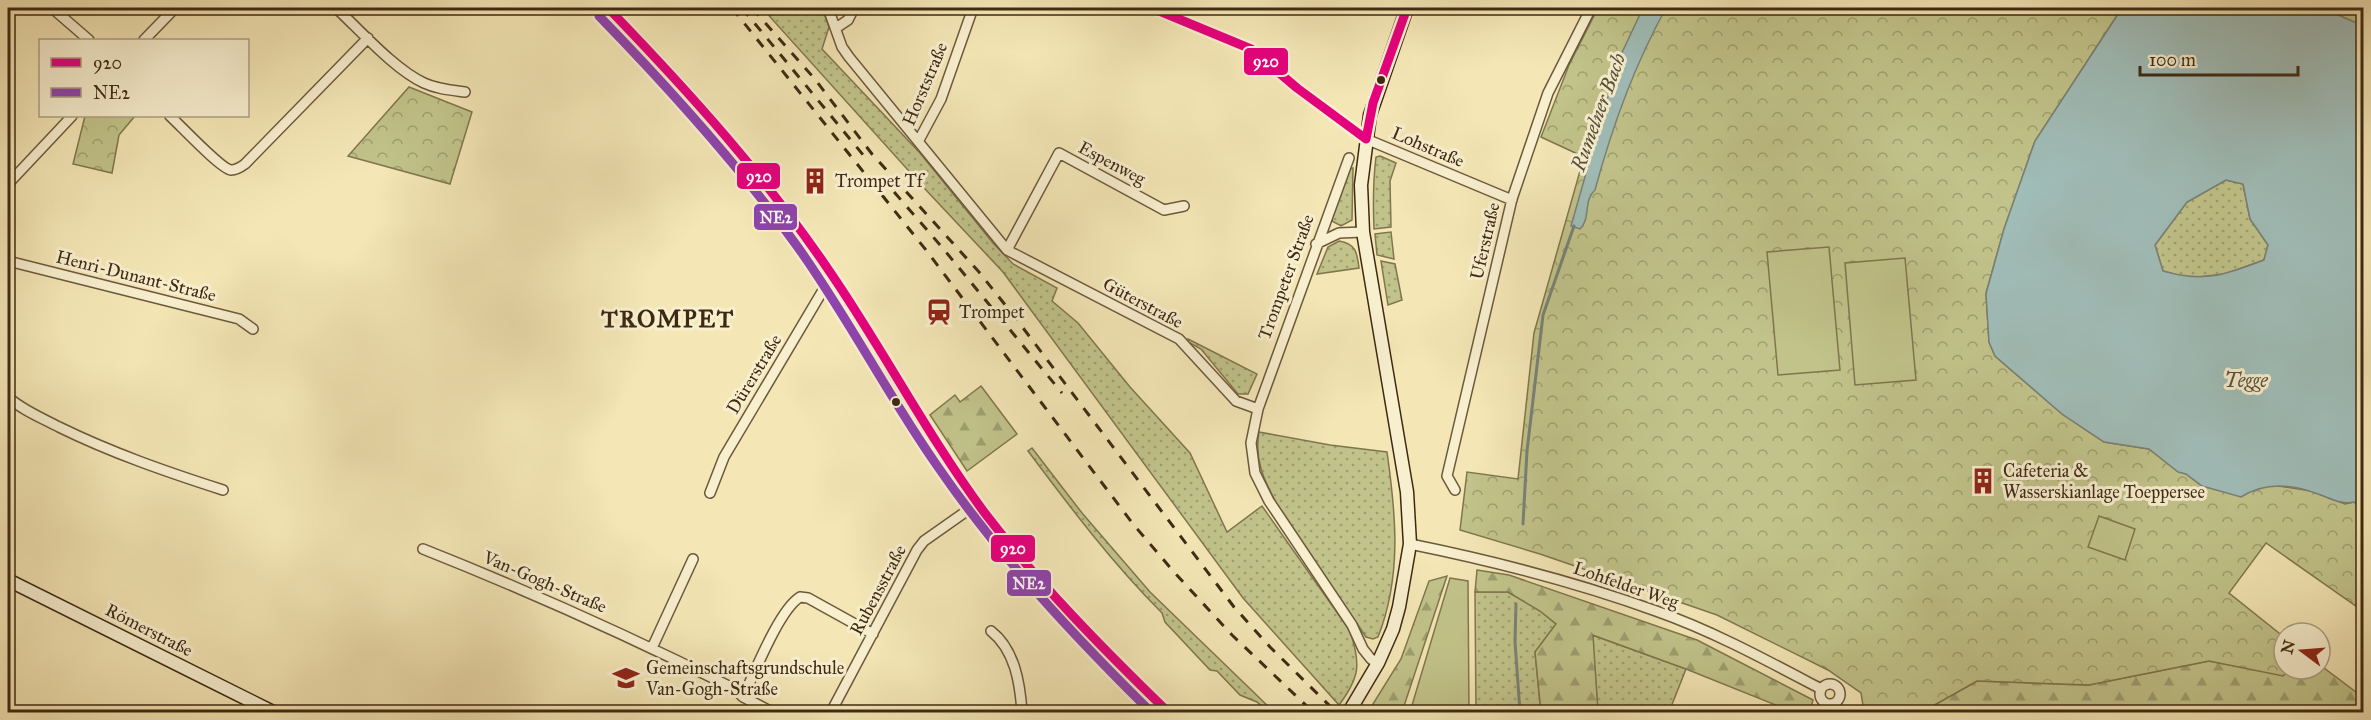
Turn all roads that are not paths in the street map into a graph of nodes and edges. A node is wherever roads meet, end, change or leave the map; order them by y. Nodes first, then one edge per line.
1 (52, 8) edge
2 (176, 8) edge
3 (336, 8) edge
4 (608, 8) edge
5 (828, 8) edge
6 (854, 8) edge
7 (973, 8) edge
8 (1152, 8) edge
9 (1407, 8) edge
10 (1591, 8) edge
11 (836, 28) junction
12 (368, 38) junction
13 (88, 39) edge
14 (145, 39) edge
15 (465, 92) dead end
16 (71, 117) edge
17 (171, 117) edge
18 (1366, 139) junction
19 (919, 140) junction
20 (1349, 158) dead end
21 (8, 184) edge
22 (1512, 200) junction
23 (1184, 206) dead end
24 (1363, 232) junction
25 (1317, 244) junction
26 (1007, 250) junction
27 (8, 261) edge
28 (832, 275) junction
29 (253, 329) dead end
30 (8, 397) edge
31 (1258, 409) junction
32 (223, 490) dead end
33 (1455, 490) dead end
34 (710, 493) dead end
35 (978, 503) junction
36 (1410, 544) junction
37 (423, 549) dead end
38 (693, 559) dead end
39 (8, 579) edge
40 (991, 631) dead end
41 (873, 634) junction
42 (652, 648) junction
43 (1378, 663) junction
44 (1821, 689) dead end
45 (743, 696) junction
46 (1352, 708) edge
47 (273, 712) edge
48 (772, 712) edge
49 (831, 712) edge
50 (1022, 712) edge
51 (1168, 712) edge

1 - 13 street
2 - 14 street
3 - 12 street
4 - 28 street
5 - 11 street, Güterstraße
6 - 11 street
7 - 19 street, Horststraße
8 - 18 street, Lohstraße
9 - 18 street
10 - 22 street, Uferstraße
11 - 19 street, Güterstraße
12 - 15 street
12 - 17 street
16 - 21 street
18 - 22 street, Lohstraße
18 - 24 street
19 - 26 street, Güterstraße
20 - 25 street, Trompeter Straße
22 - 33 street, Uferstraße
23 - 26 street, Espenweg
24 - 25 street
24 - 36 street
25 - 31 street, Trompeter Straße
26 - 31 street, Güterstraße
27 - 29 street, Henri-Dunant-Straße
28 - 34 street, Dürerstraße
28 - 35 street
30 - 32 street
31 - 43 street
35 - 41 street, Rubensstraße
35 - 51 street
36 - 43 street
36 - 44 street, Lohfelder Weg
37 - 42 street, Van-Gogh-Straße
38 - 42 street
39 - 47 street, Römerstraße
40 - 50 street
41 - 45 street
41 - 49 street, Rubensstraße
42 - 45 street, Van-Gogh-Straße
43 - 46 street
45 - 48 street, Van-Gogh-Straße

